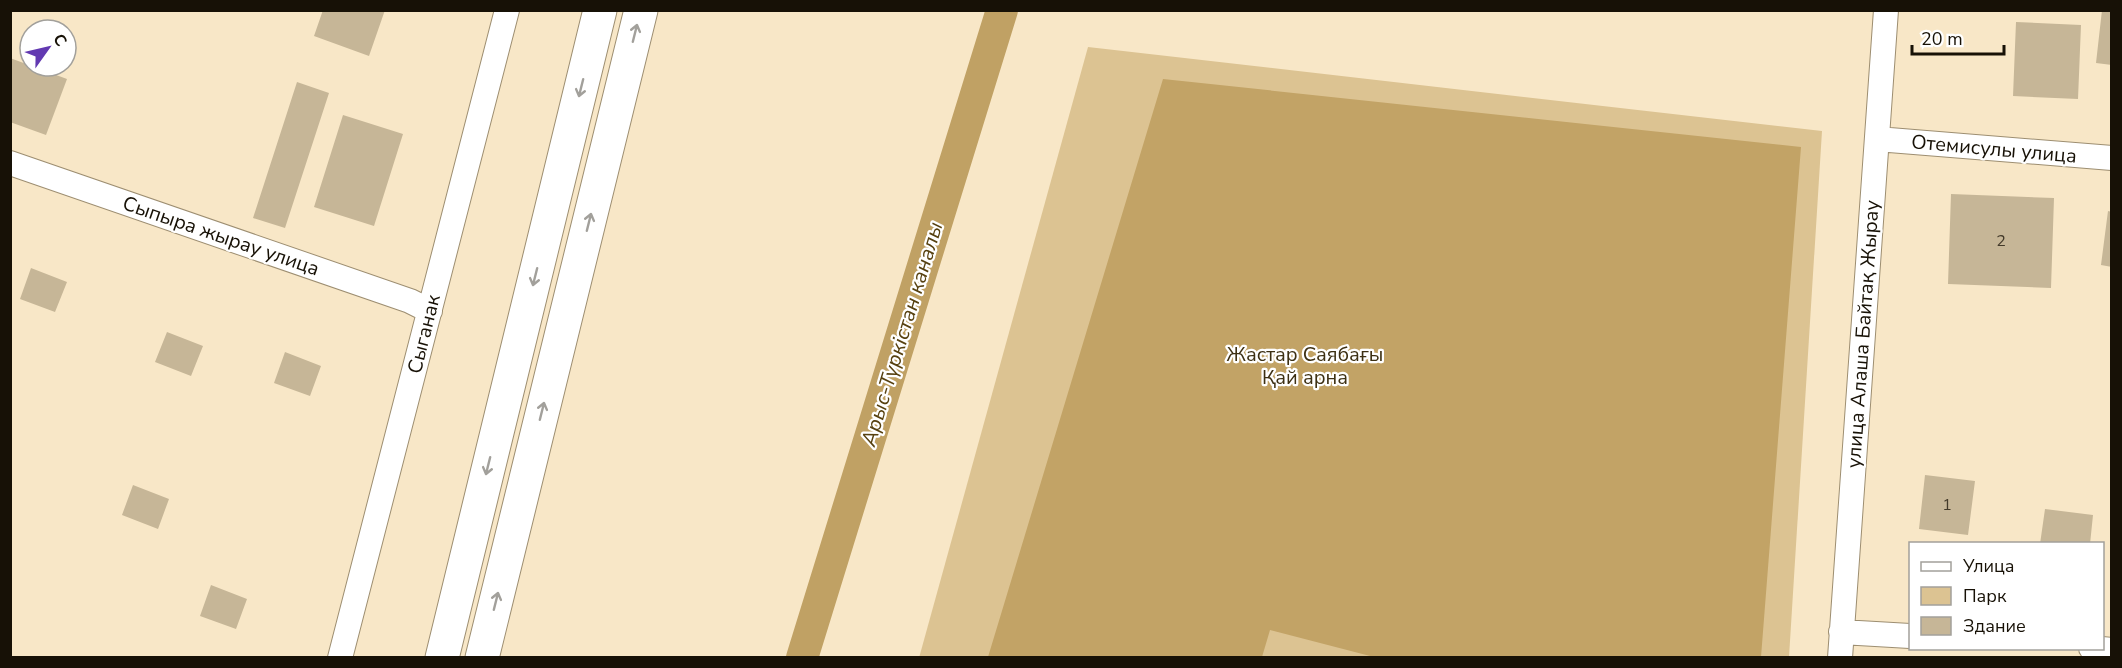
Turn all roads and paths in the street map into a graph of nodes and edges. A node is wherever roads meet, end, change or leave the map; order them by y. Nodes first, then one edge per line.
1 (507, 10) edge
2 (600, 10) edge
3 (640, 10) edge
4 (1886, 10) edge
5 (1877, 139) junction
6 (2112, 158) edge
7 (10, 163) edge
8 (430, 311) junction
9 (1841, 632) junction
10 (1909, 636) edge
11 (340, 657) edge
12 (442, 657) edge
13 (482, 657) edge
14 (1840, 657) edge

1 - 8 street, Сыганак
2 -> 12 highway
13 -> 3 highway
4 - 5 street, улица Алаша Байтақ Жырау
5 - 6 street, Отемисулы улица
5 - 9 street, улица Алаша Байтақ Жырау
7 - 8 street, Сыпыра жырау улица
8 - 11 street, Сыганак
9 - 10 street
9 - 14 street, улица Алаша Байтақ Жырау

